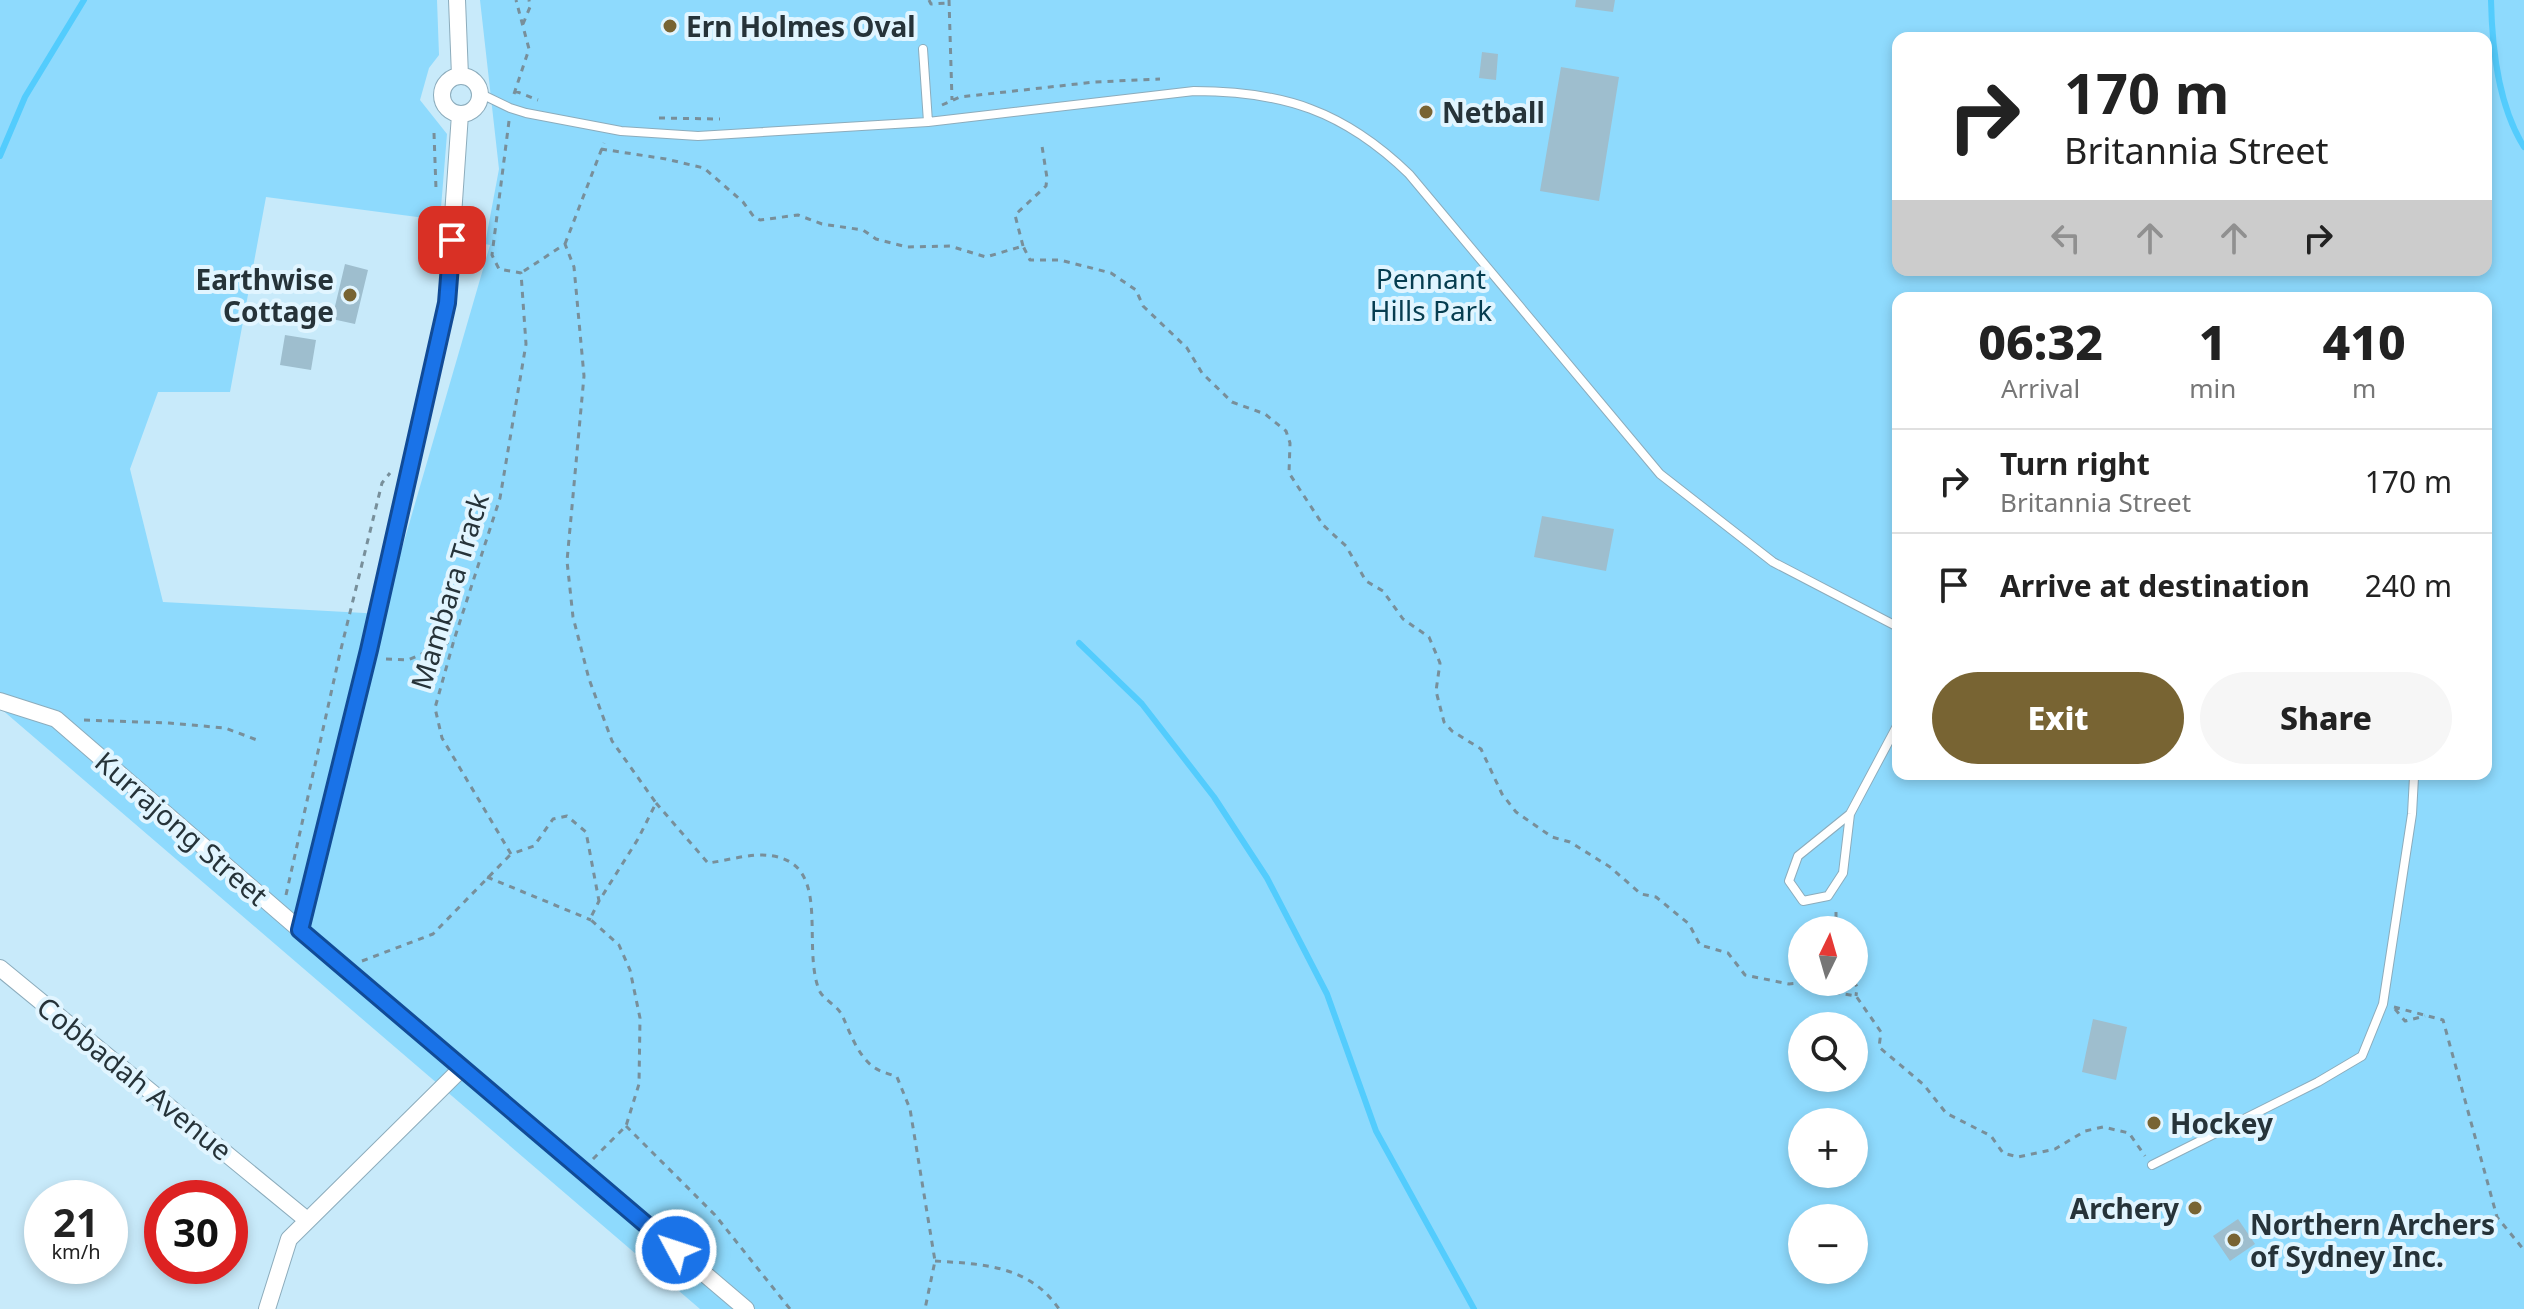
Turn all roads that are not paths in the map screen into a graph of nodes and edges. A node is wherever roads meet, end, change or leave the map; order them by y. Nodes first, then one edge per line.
1 (457, 0) edge
2 (923, 49) dead end
3 (460, 76) junction
4 (479, 93) junction
5 (460, 114) junction
6 (928, 122) junction
7 (1892, 624) edge
8 (0, 701) edge
9 (1892, 735) edge
10 (2414, 780) edge
11 (1850, 814) junction
12 (300, 930) junction
13 (0, 968) edge
14 (462, 1068) junction
15 (2152, 1165) road end
16 (307, 1220) junction
17 (267, 1309) edge
18 (746, 1309) edge

1 - 3 street
2 - 6 lane
3 - 4 street
3 - 5 street
4 - 5 street
4 - 6 lane
5 - 12 street
6 - 7 lane
8 - 12 street, Kurrajong Street
9 - 11 lane
10 - 15 lane
11 - 11 lane
12 - 14 street, Kurrajong Street
13 - 16 street, Cobbadah Avenue
14 - 16 street
14 - 18 street, Kurrajong Street
16 - 17 street

